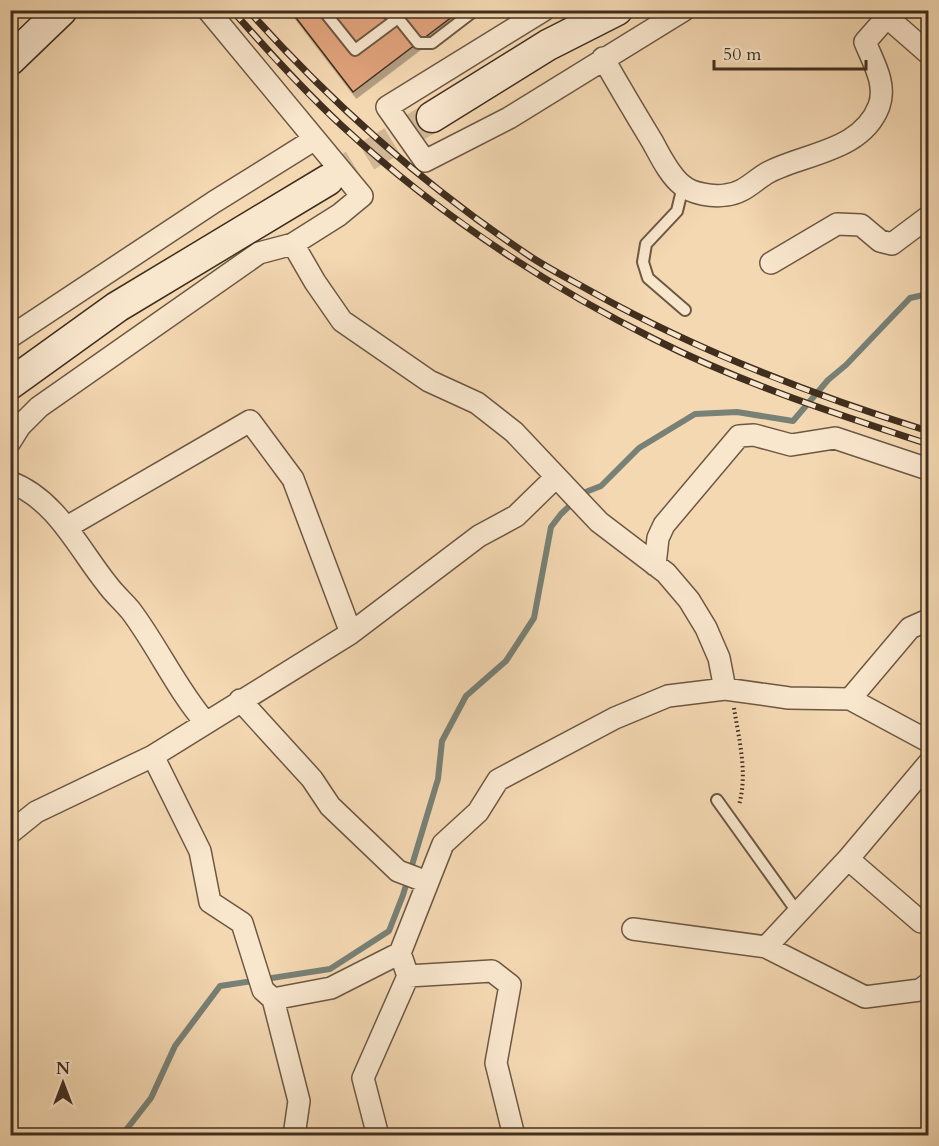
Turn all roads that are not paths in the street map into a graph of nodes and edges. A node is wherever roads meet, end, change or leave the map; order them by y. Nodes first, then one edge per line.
1 (62, 10) edge
2 (208, 10) edge
3 (323, 10) edge
4 (381, 10) edge
5 (475, 10) edge
6 (544, 10) edge
7 (617, 10) edge
8 (684, 10) edge
9 (401, 14) edge
10 (886, 14) edge
11 (928, 53) edge
12 (603, 58) junction
13 (10, 60) edge
14 (432, 117) tunnel mouth
15 (315, 139) junction
16 (328, 180) tunnel mouth
17 (683, 186) junction
18 (928, 217) edge
19 (293, 244) junction
20 (771, 263) dead end
21 (685, 310) dead end
22 (10, 337) edge
23 (10, 384) edge
24 (10, 442) edge
25 (928, 469) edge
26 (556, 477) junction
27 (10, 482) edge
28 (67, 527) junction
29 (655, 565) junction
30 (928, 620) edge
31 (351, 633) junction
32 (728, 690) junction
33 (850, 699) junction
34 (240, 700) junction
35 (205, 723) junction
36 (928, 741) edge
37 (153, 756) junction
38 (928, 764) edge
39 (717, 800) dead end
40 (10, 833) edge
41 (848, 859) junction
42 (427, 882) junction
43 (798, 913) junction
44 (921, 922) dead end
45 (633, 929) dead end
46 (766, 947) junction
47 (400, 952) junction
48 (408, 976) junction
49 (928, 984) edge
50 (268, 995) junction
51 (294, 1136) edge
52 (378, 1136) edge
53 (513, 1136) edge

1 - 13 street
2 - 15 street
3 - 9 lane
4 - 9 lane
5 - 9 lane
6 - 12 street
7 - 14 street
8 - 12 street
10 - 11 street
10 - 17 street
12 - 17 street
15 - 19 street
15 - 22 street
16 - 23 street
17 - 21 lane
18 - 20 street
19 - 24 street
19 - 26 street
25 - 29 street
26 - 29 street
26 - 31 street
27 - 28 street
28 - 31 street
28 - 35 street
29 - 32 street
30 - 33 street
31 - 34 street
32 - 33 street
32 - 42 street
33 - 36 street
34 - 35 street
34 - 42 street
35 - 37 street
37 - 40 street
37 - 50 street
38 - 41 street
39 - 43 lane
41 - 43 street
41 - 44 street
42 - 47 street
43 - 46 street
45 - 46 street
46 - 49 street
47 - 48 street
47 - 50 street
48 - 52 street
48 - 53 street
50 - 51 street

